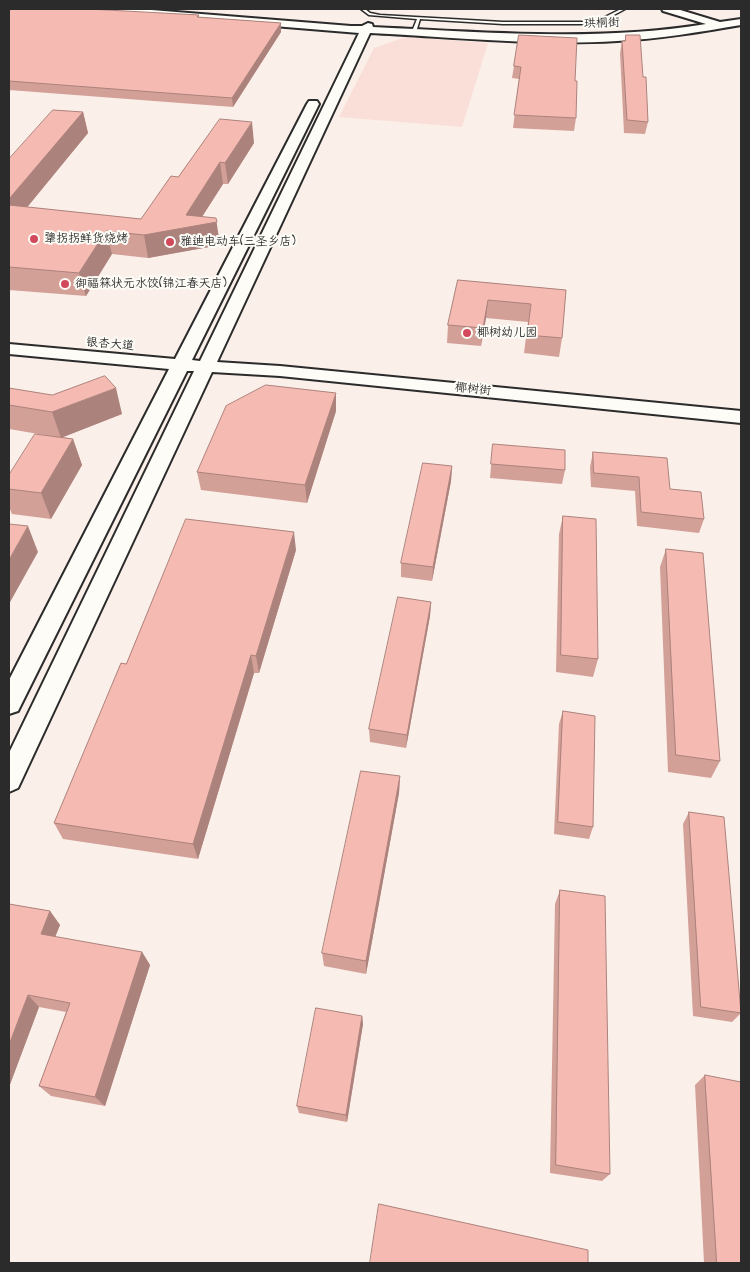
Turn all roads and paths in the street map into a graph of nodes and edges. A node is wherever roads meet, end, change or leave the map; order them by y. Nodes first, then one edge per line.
1 (103, 9) edge
2 (159, 9) edge
3 (623, 9) edge
4 (668, 9) edge
5 (741, 22) edge
6 (417, 23) junction
7 (360, 24) edge
8 (720, 26) junction
9 (741, 33) edge
10 (9, 336) edge
11 (9, 349) edge
12 (183, 358) junction
13 (208, 360) junction
14 (741, 402) edge
15 (741, 417) edge
16 (9, 704) edge
17 (9, 780) edge

1 - 7 street, 珙桐街
2 - 7 street, 珙桐街
3 - 6 lane
4 - 8 street
5 - 8 street
6 - 7 street, 珙桐街
6 - 7 lane
6 - 8 street, 珙桐街
7 - 8 street, 珙桐街
7 - 12 street
7 - 13 street
8 - 9 street
10 - 12 street, 银杏大道
11 - 12 street, 银杏大道
12 - 13 street, 银杏大道
12 - 16 street
13 - 14 street, 椰树街
13 - 15 street, 椰树街
13 - 17 street

